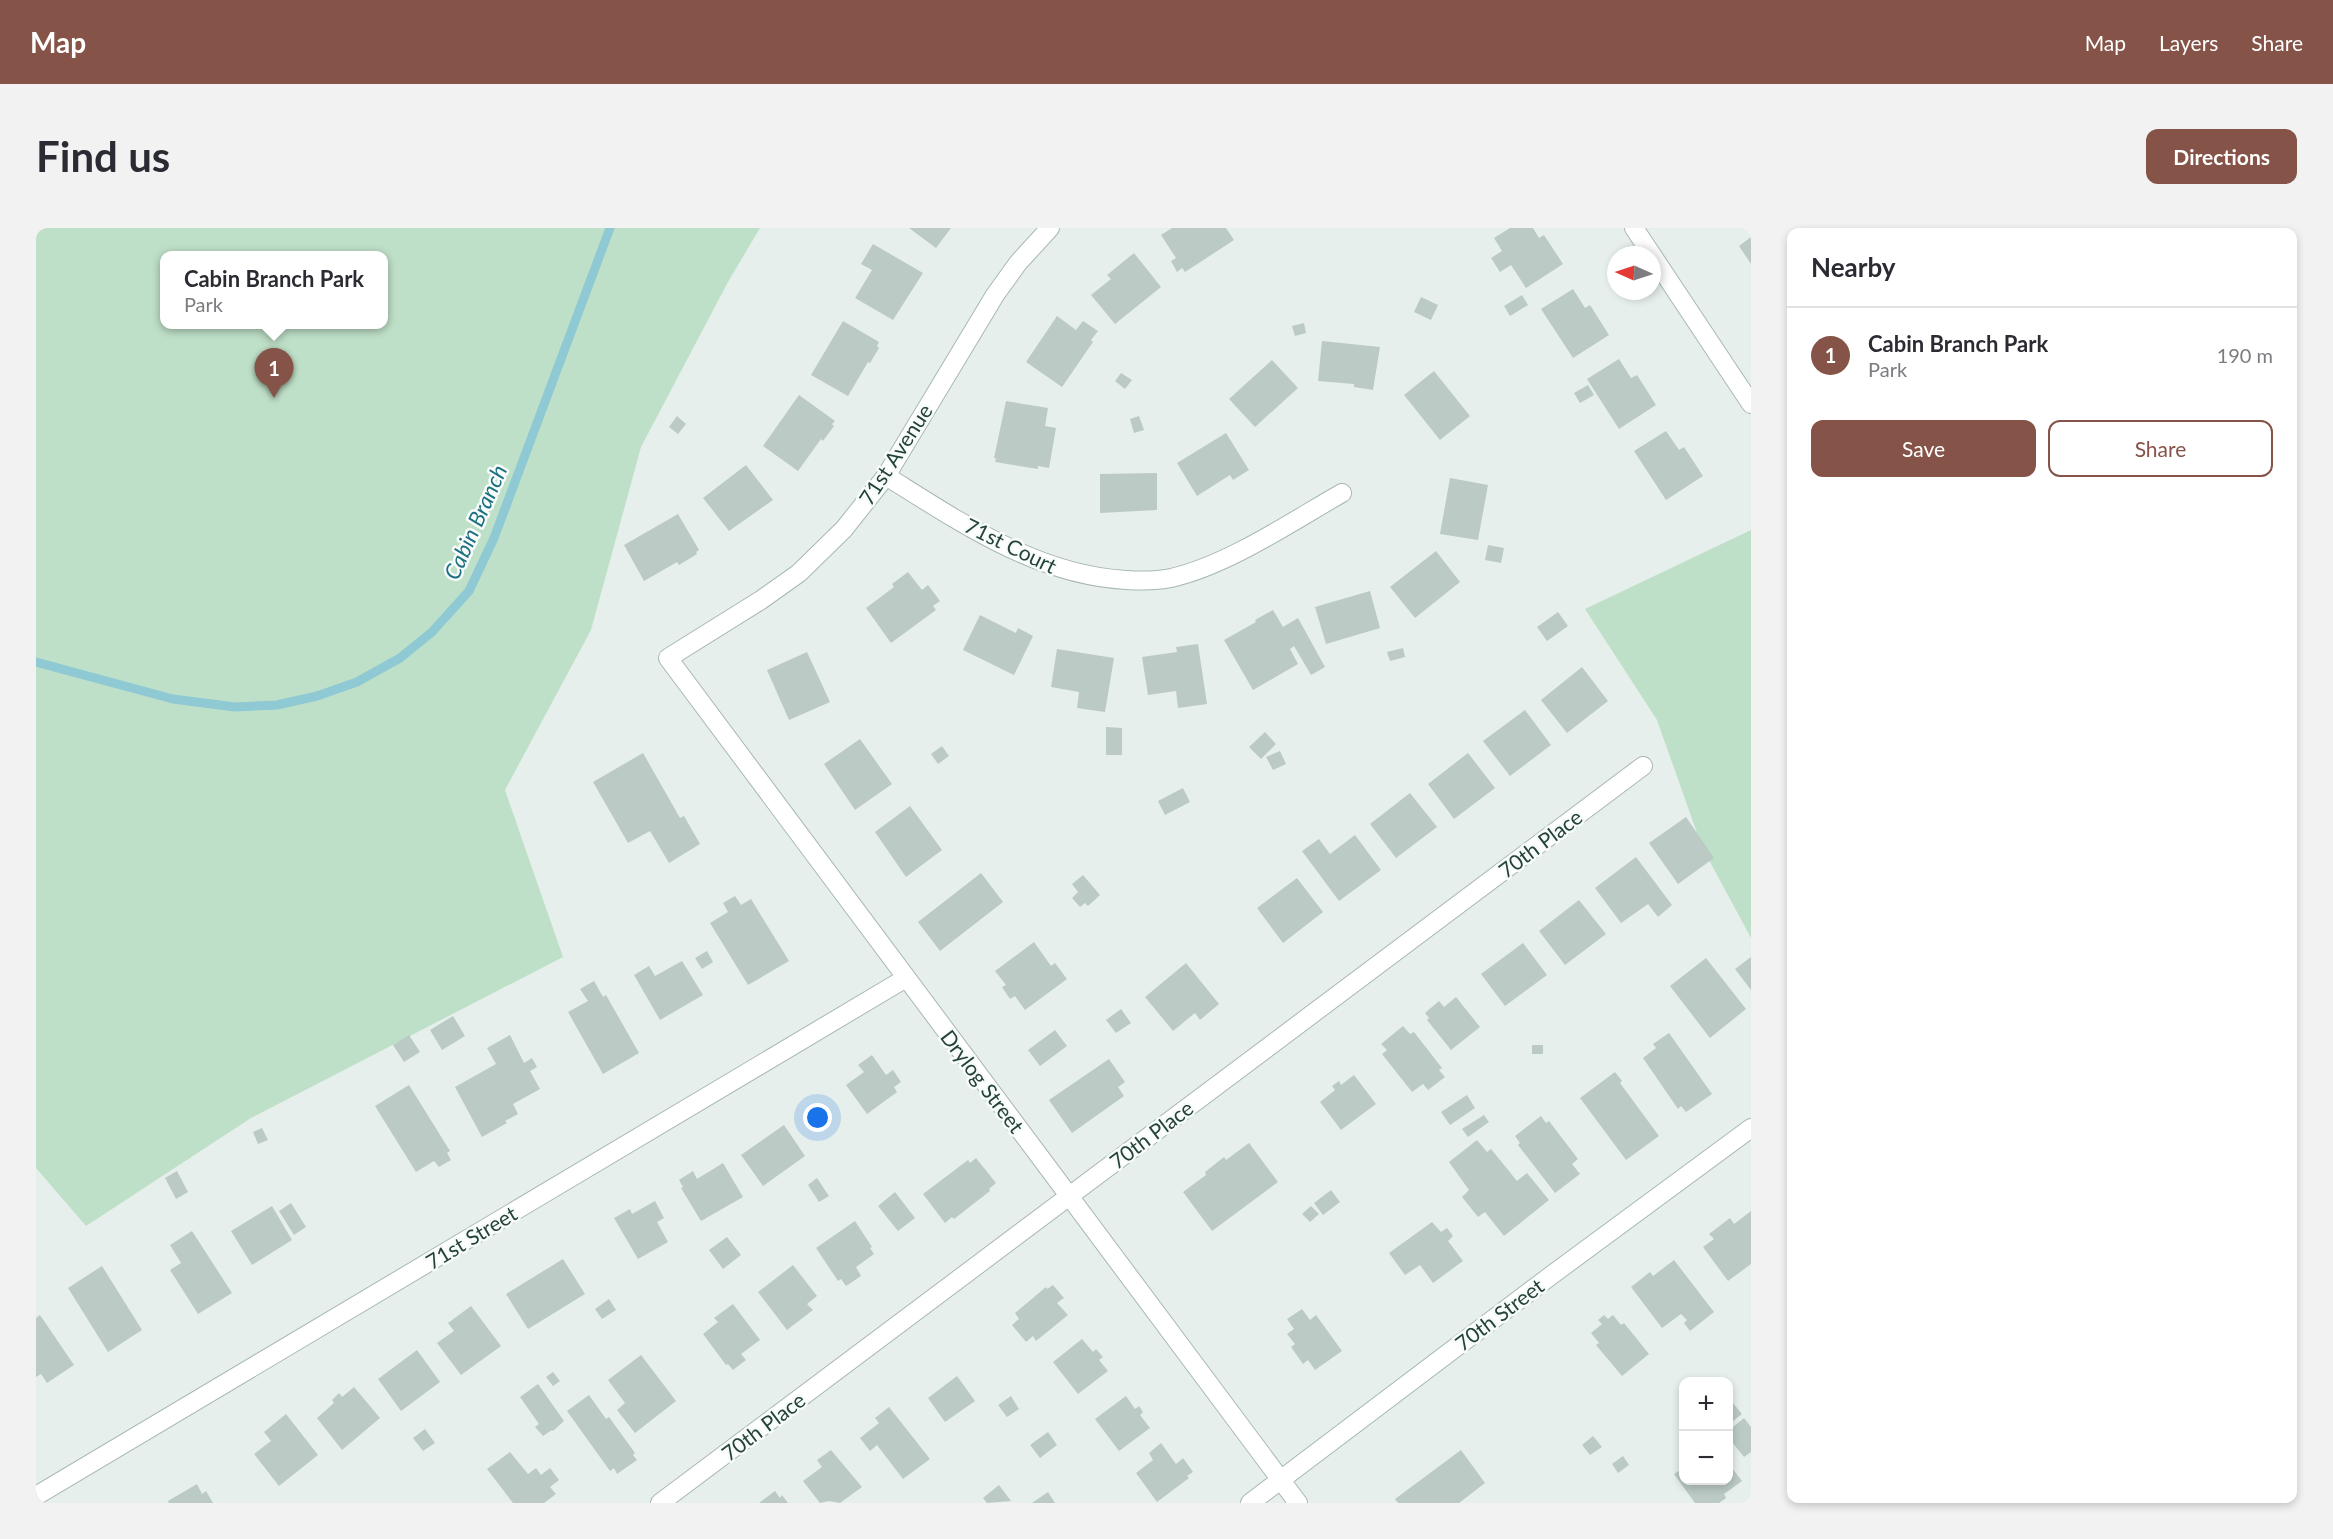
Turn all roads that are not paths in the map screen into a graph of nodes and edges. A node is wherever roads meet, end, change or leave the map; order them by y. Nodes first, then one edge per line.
1 (1050, 228) edge
2 (1634, 228) edge
3 (1646, 246) edge
4 (1661, 269) edge
5 (1751, 405) edge
6 (886, 476) junction
7 (1342, 493) dead end
8 (668, 658) joint
9 (1643, 766) dead end
10 (906, 978) junction
11 (1751, 1128) edge
12 (1069, 1196) junction
13 (1281, 1479) junction
14 (36, 1496) edge
15 (660, 1503) edge
16 (1250, 1503) edge
17 (1298, 1503) edge

1 - 6 street, 71st Avenue
2 - 3 street
4 - 5 street
6 - 7 street, 71st Court
6 - 8 street, 71st Avenue
8 - 10 street, Drylog Street
9 - 12 street, 70th Place
10 - 12 street, Drylog Street
10 - 14 street, 71st Street
11 - 13 street, 70th Street
12 - 13 street, Drylog Street
12 - 15 street, 70th Place
13 - 16 street, 70th Street
13 - 17 street, Drylog Street

